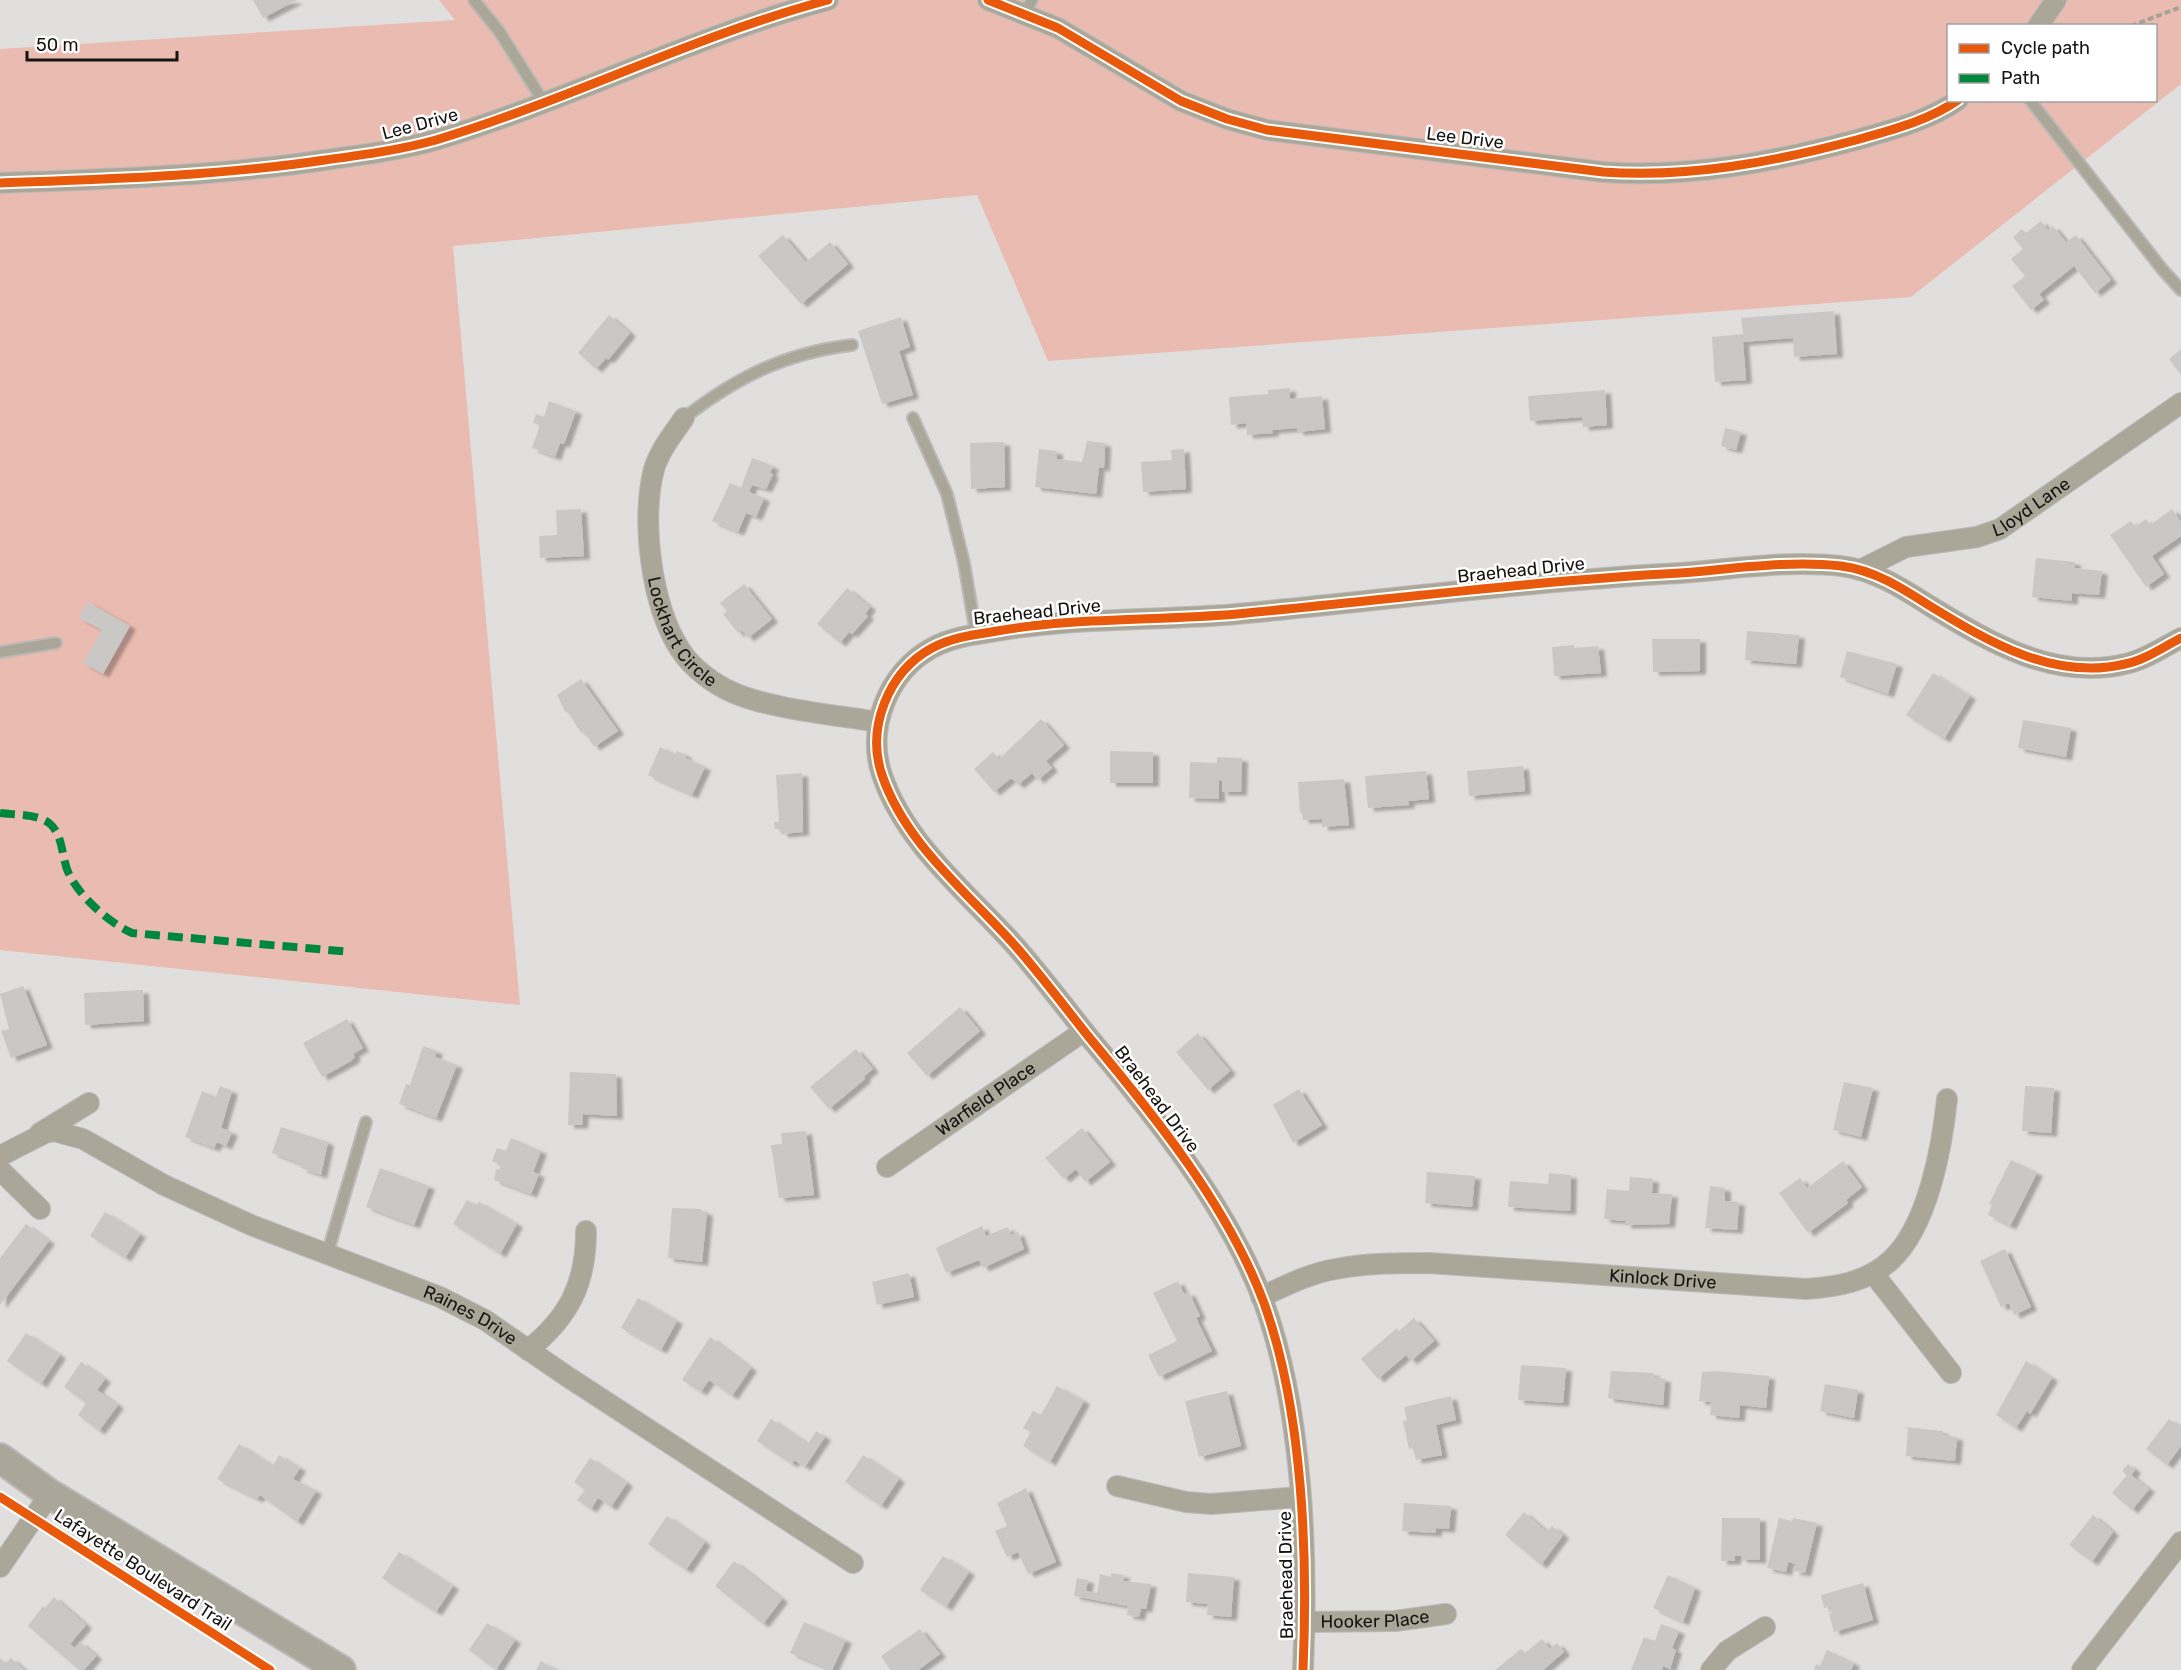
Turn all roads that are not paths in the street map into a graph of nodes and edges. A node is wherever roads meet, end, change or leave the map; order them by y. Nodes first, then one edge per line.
1 (474, 0) edge
2 (828, 0) edge
3 (988, 0) edge
4 (2056, 0) edge
5 (1029, 6) edge
6 (2039, 24) edge
7 (543, 101) junction
8 (1955, 102) edge
9 (2032, 102) edge
10 (0, 183) edge
11 (2181, 290) edge
12 (852, 345) dead end
13 (2181, 403) edge
14 (684, 418) joint
15 (913, 418) dead end
16 (1862, 569) junction
17 (976, 634) junction
18 (2181, 638) edge
19 (56, 643) dead end
20 (0, 652) edge
21 (878, 722) junction
22 (1084, 1030) junction
23 (1947, 1099) dead end
24 (88, 1103) dead end
25 (366, 1122) dead end
26 (33, 1137) junction
27 (0, 1156) edge
28 (887, 1167) dead end
29 (0, 1170) edge
30 (40, 1209) dead end
31 (586, 1232) dead end
32 (327, 1255) junction
33 (1873, 1273) junction
34 (1262, 1297) junction
35 (528, 1350) junction
36 (1952, 1373) dead end
37 (0, 1458) edge
38 (1117, 1486) dead end
39 (50, 1494) junction
40 (1300, 1497) junction
41 (2181, 1542) edge
42 (853, 1563) dead end
43 (0, 1567) edge
44 (1446, 1614) dead end
45 (1305, 1622) junction
46 (1766, 1627) dead end
47 (341, 1670) edge
48 (1304, 1670) edge
49 (1711, 1670) edge
50 (2082, 1670) edge

1 - 7 lane
2 - 7 street, Lee Drive
3 - 5 street, Lee Drive
4 - 6 street
5 - 8 street, Lee Drive
7 - 10 street, Lee Drive
9 - 11 lane
12 - 14 lane
13 - 16 street, Lloyd Lane
14 - 21 street, Lockhart Circle
15 - 17 lane
16 - 17 street, Braehead Drive
16 - 18 street, Braehead Drive
17 - 21 street, Braehead Drive
19 - 20 lane
21 - 22 street, Braehead Drive
22 - 28 street, Warfield Place
22 - 34 street, Braehead Drive
23 - 33 street, Kinlock Drive
24 - 26 street
25 - 32 lane
26 - 27 street
26 - 32 street, Raines Drive
29 - 30 street
31 - 35 street
32 - 35 street, Raines Drive
33 - 34 street, Kinlock Drive
33 - 36 street
34 - 40 street, Braehead Drive
35 - 42 street, Raines Drive
37 - 39 main road
38 - 40 street
39 - 43 street
39 - 47 main road
40 - 45 street, Braehead Drive
41 - 50 street
44 - 45 street, Hooker Place
45 - 48 street, Braehead Drive
46 - 49 street

